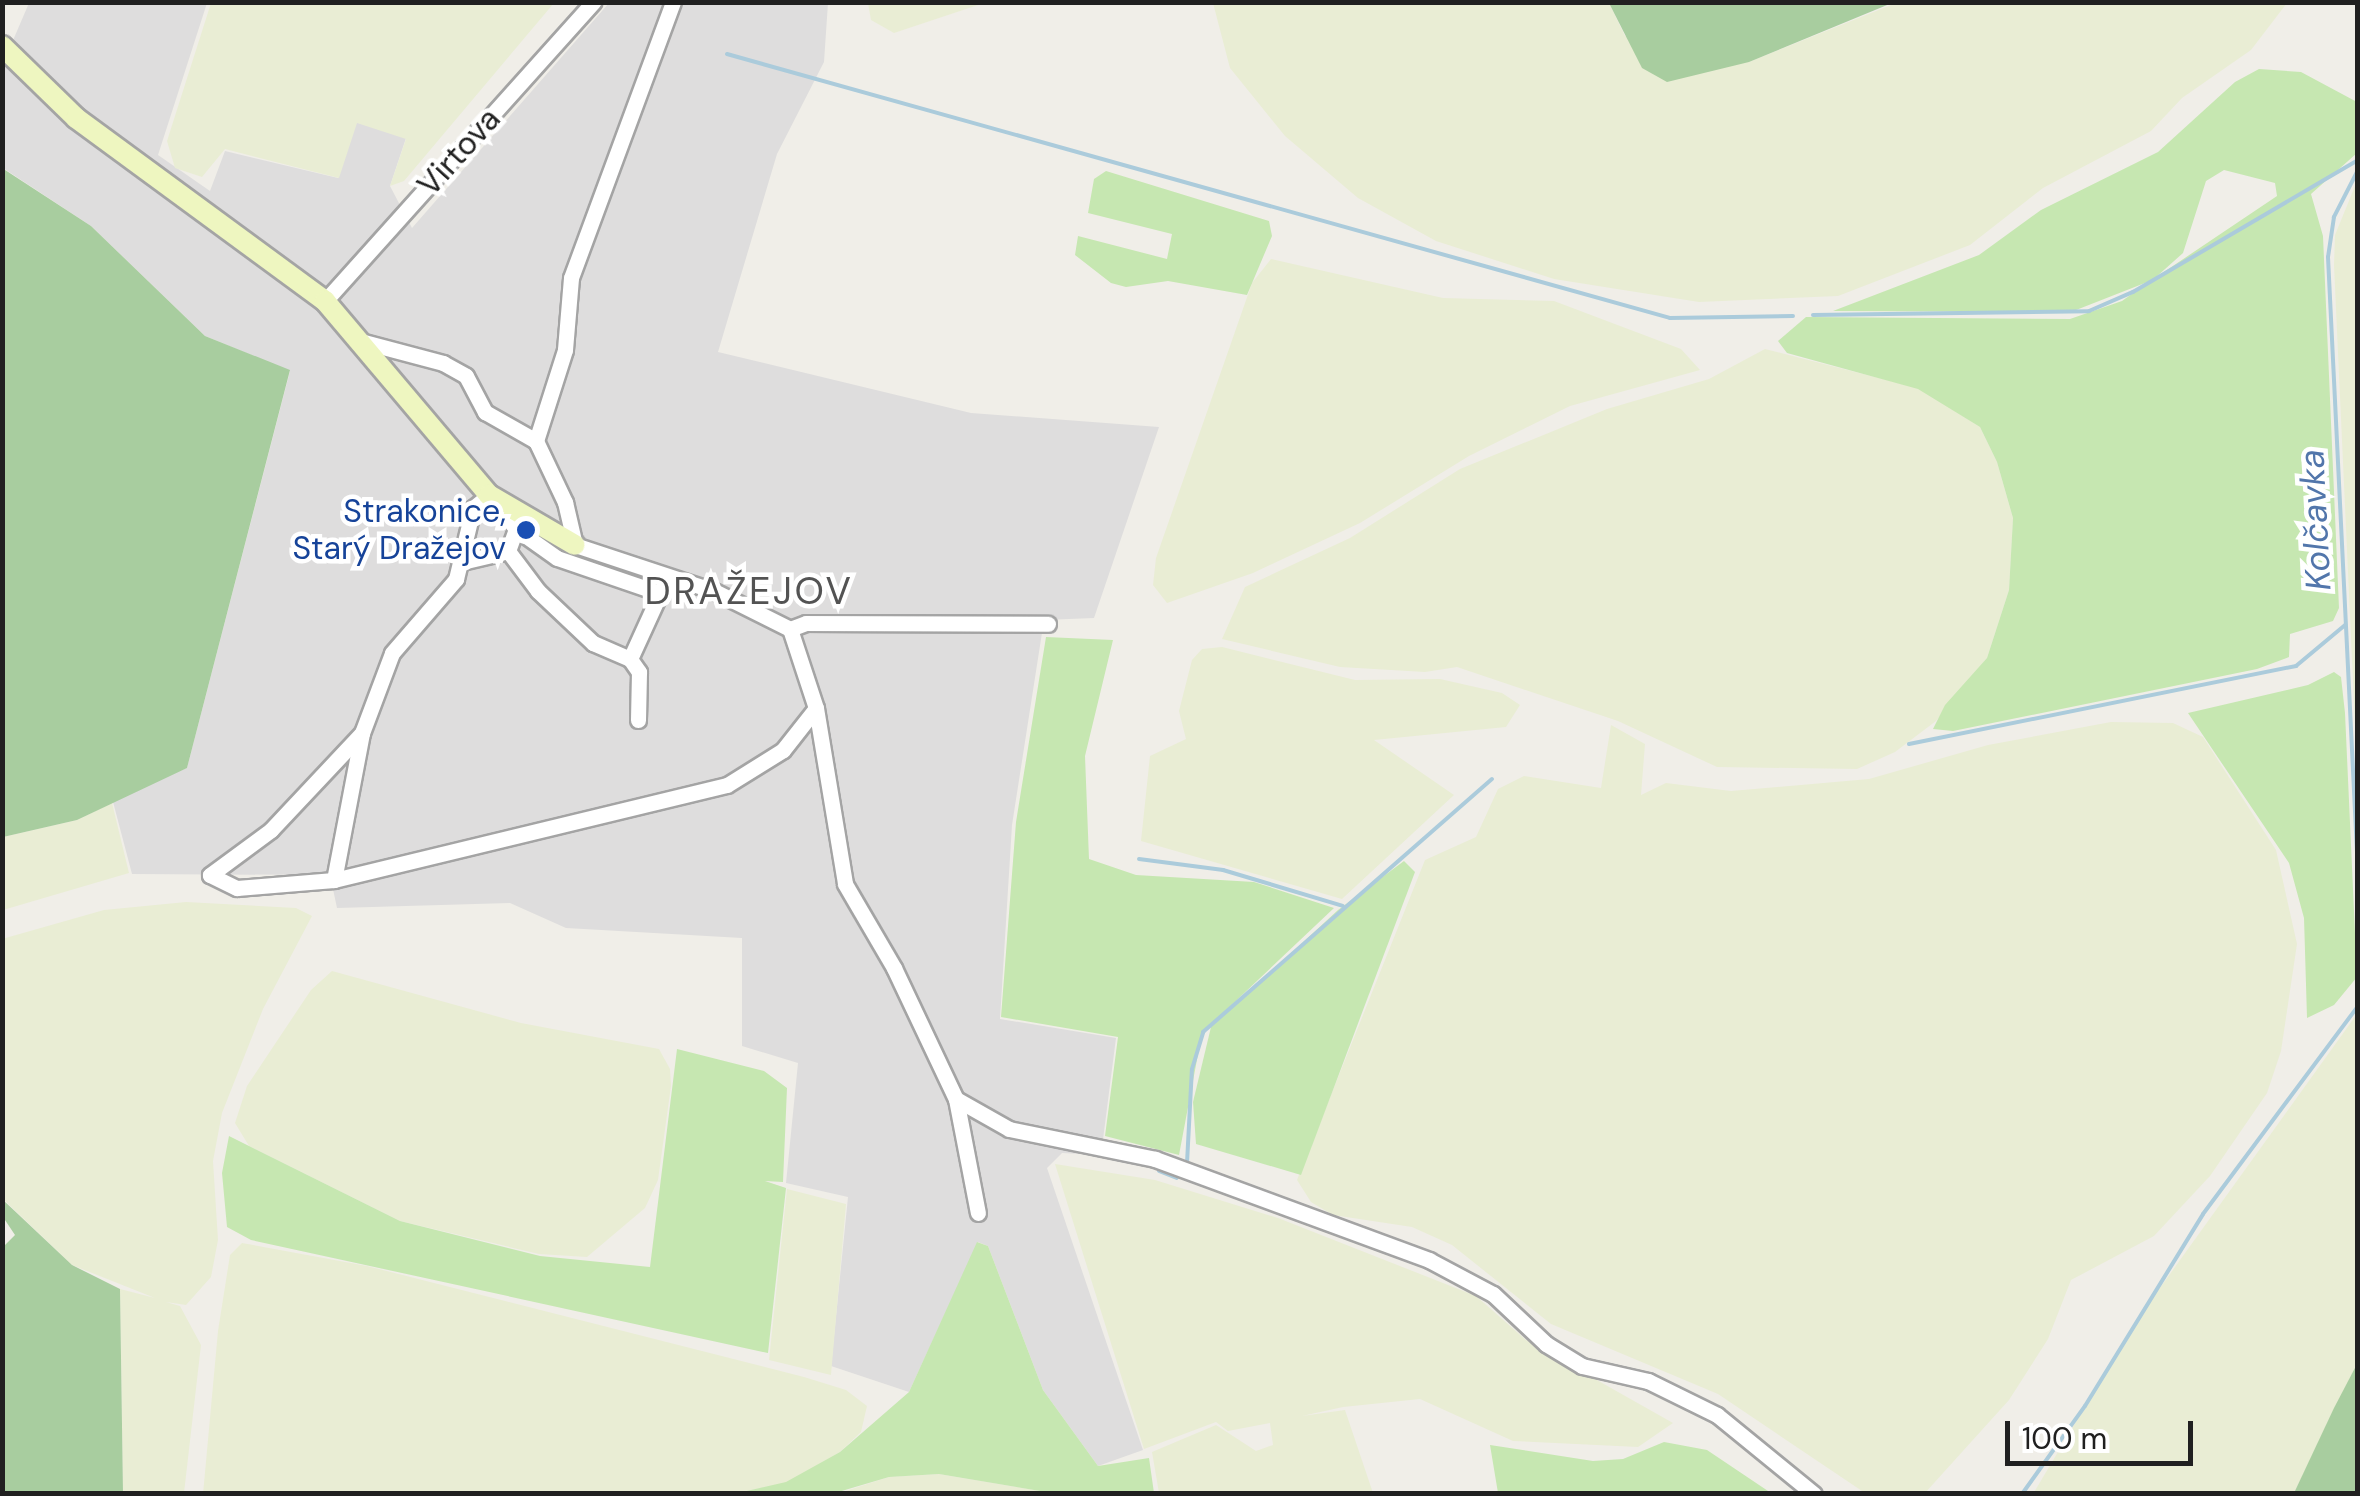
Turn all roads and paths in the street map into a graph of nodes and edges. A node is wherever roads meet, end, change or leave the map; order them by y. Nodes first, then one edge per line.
1 (593, 2) edge
2 (674, 2) edge
3 (2, 46) edge
4 (325, 301) junction
5 (364, 342) junction
6 (536, 442) junction
7 (489, 495) junction
8 (516, 529) junction
9 (575, 545) junction
10 (508, 551) junction
11 (462, 562) junction
12 (664, 587) junction
13 (1048, 624) dead end
14 (790, 630) junction
15 (630, 660) junction
16 (816, 708) junction
17 (638, 720) dead end
18 (362, 733) junction
19 (799, 735) junction
20 (822, 750) junction
21 (334, 880) junction
22 (956, 1099) junction
23 (978, 1213) dead end
24 (1814, 1494) edge

1 - 4 street, Virtova
2 - 6 street
3 - 4 street
4 - 5 street
5 - 6 street
5 - 7 street
6 - 9 street
7 - 8 street
7 - 9 street
7 - 11 street
8 - 10 street
8 - 12 street
9 - 12 street
10 - 11 street
10 - 15 street
11 - 18 street
12 - 14 street
12 - 15 street
13 - 14 street
14 - 16 street
15 - 17 street
16 - 19 street
16 - 20 street
18 - 21 street
18 - 21 street
19 - 20 street
19 - 21 street
20 - 22 street
22 - 23 street
22 - 24 street

